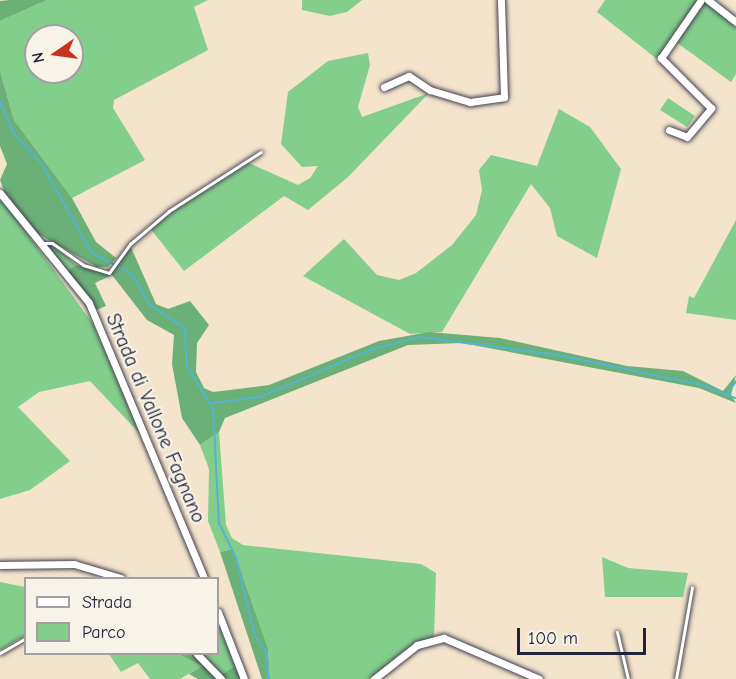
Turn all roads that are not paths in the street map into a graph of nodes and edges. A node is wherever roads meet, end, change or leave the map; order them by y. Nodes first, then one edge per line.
1 (501, 0) edge
2 (701, 0) edge
3 (708, 0) edge
4 (736, 22) edge
5 (384, 87) dead end
6 (669, 130) dead end
7 (261, 152) dead end
8 (0, 193) edge
9 (40, 243) junction
10 (0, 565) edge
11 (115, 577) edge
12 (203, 577) edge
13 (692, 587) dead end
14 (219, 615) edge
15 (617, 632) dead end
16 (24, 639) edge
17 (0, 653) edge
18 (192, 655) edge
19 (197, 655) edge
20 (203, 660) junction
21 (221, 679) edge
22 (244, 679) edge
23 (374, 679) edge
24 (539, 679) edge
25 (628, 679) edge
26 (676, 679) edge

1 - 5 street
2 - 6 street
3 - 4 street
7 - 9 lane
8 - 9 street, Strada di Vallone Fagnano
9 - 12 street, Strada di Vallone Fagnano
10 - 11 street
13 - 26 lane
14 - 22 street
15 - 25 lane
16 - 17 lane
18 - 20 lane
19 - 20 street
20 - 21 street
23 - 24 street

